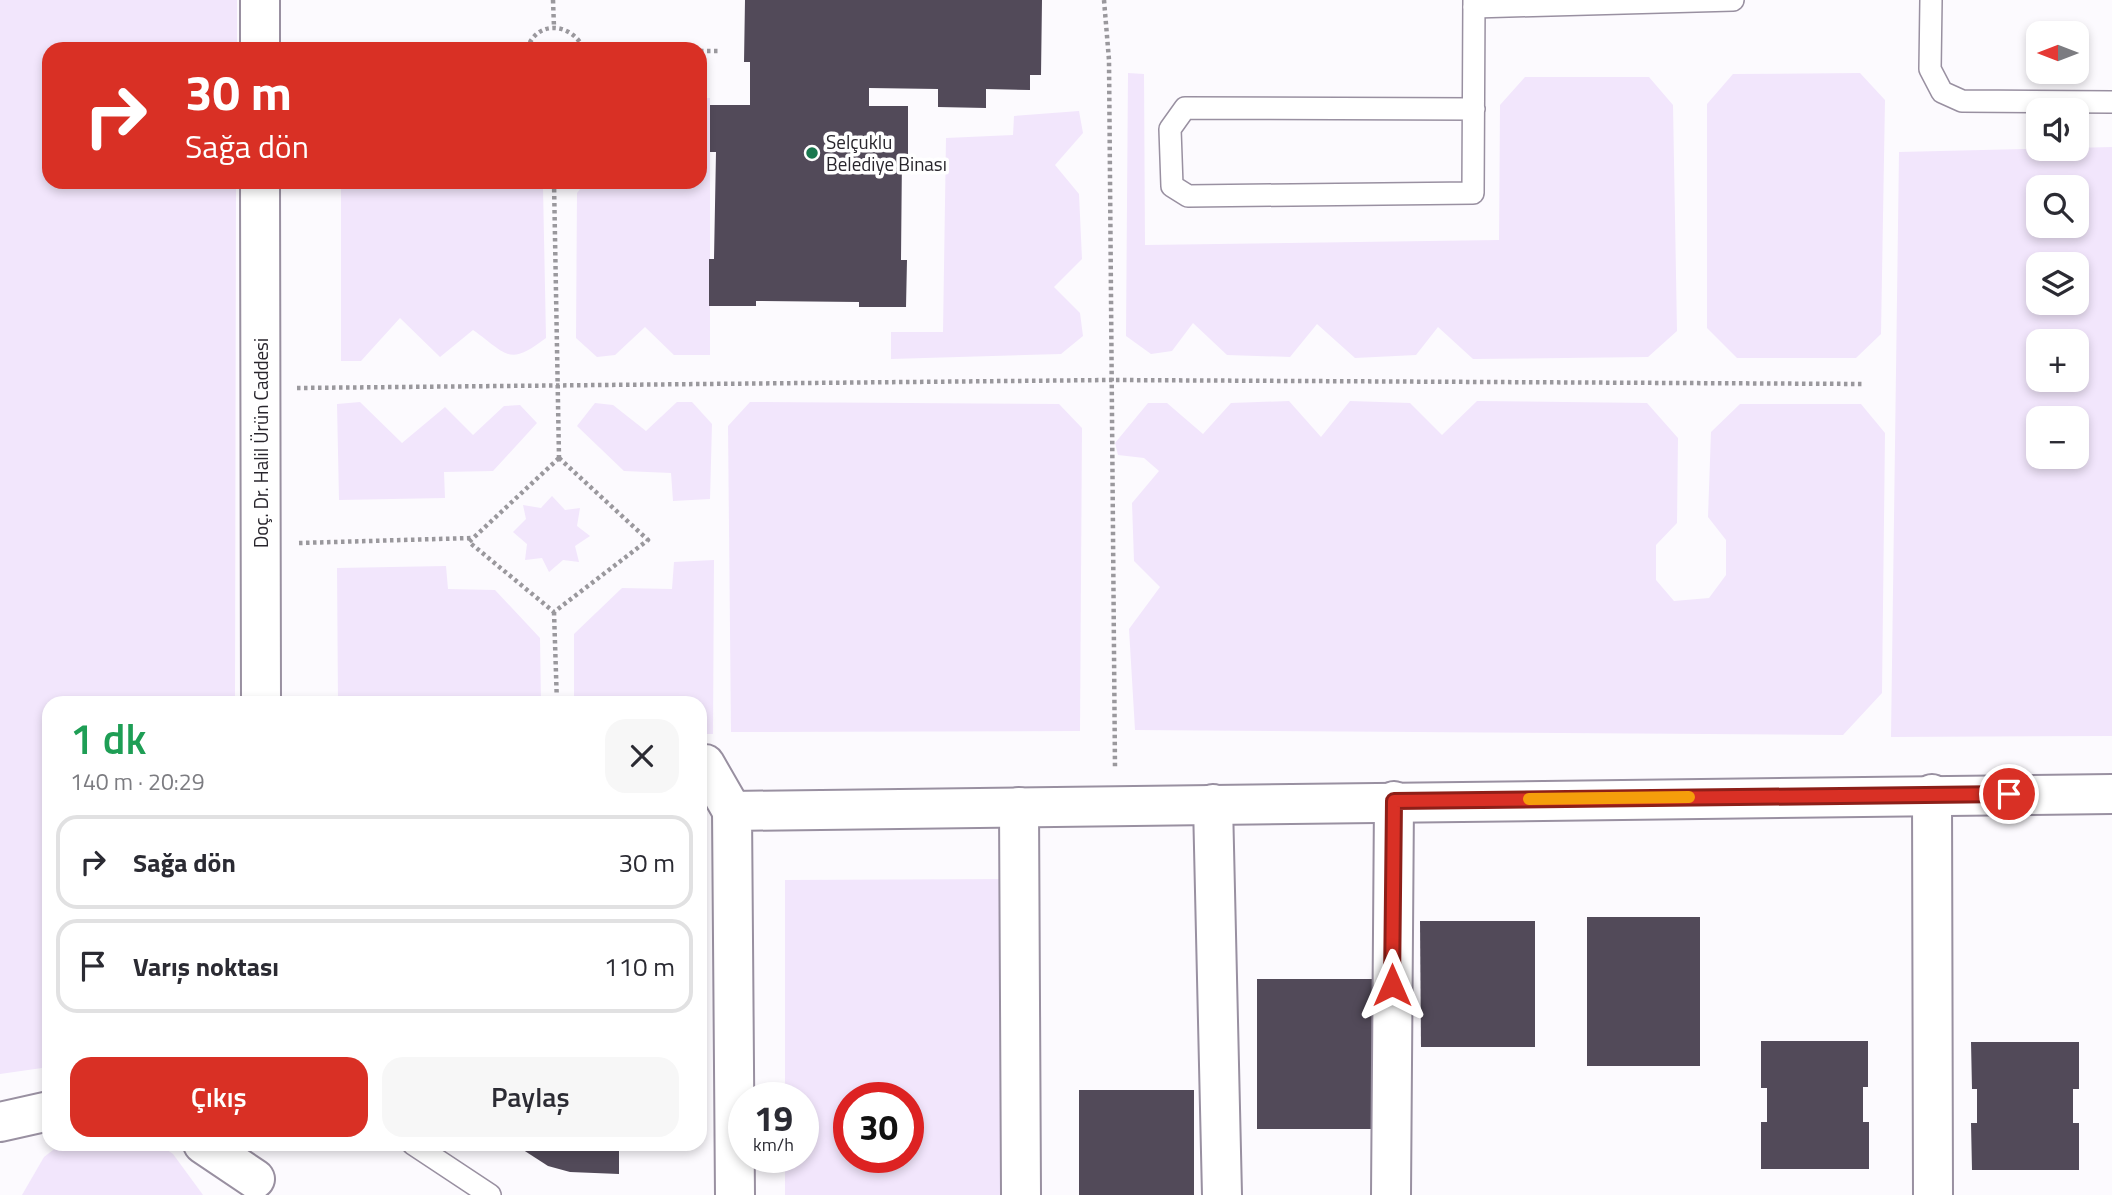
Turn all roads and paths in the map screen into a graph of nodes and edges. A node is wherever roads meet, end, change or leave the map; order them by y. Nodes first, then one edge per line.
1 (260, 0) edge
2 (553, 0) edge
3 (1104, 0) edge
4 (1732, 0) edge
5 (1931, 0) edge
6 (1474, 4) edge
7 (554, 27) junction
8 (260, 42) edge
9 (531, 42) edge
10 (579, 42) edge
11 (707, 51) edge
12 (720, 51) dead end
13 (2112, 102) edge
14 (1474, 109) junction
15 (260, 189) edge
16 (554, 189) edge
17 (1111, 380) junction
18 (1864, 384) dead end
19 (557, 386) junction
20 (260, 388) junction
21 (559, 458) junction
22 (473, 538) junction
23 (261, 544) junction
24 (554, 612) junction
25 (261, 696) edge
26 (556, 696) edge
27 (707, 768) edge
28 (1932, 794) junction
29 (2112, 794) edge
30 (1394, 801) junction
31 (1213, 804) junction
32 (1115, 805) junction
33 (1019, 807) junction
34 (732, 811) junction
35 (42, 1113) edge
36 (0, 1122) edge
37 (214, 1151) edge
38 (423, 1151) edge
39 (258, 1178) edge
40 (490, 1195) edge
41 (735, 1195) edge
42 (1021, 1195) edge
43 (1223, 1195) edge
44 (1391, 1195) edge
45 (1933, 1195) edge

1 - 8 street
2 - 7 path
3 - 17 path
4 - 6 lane
5 - 13 lane
6 - 14 lane
7 - 9 path
7 - 10 path
11 - 12 path
14 - 14 lane
15 - 20 street, Doç. Dr. Halil Ürün Caddesi
16 - 19 path
17 - 18 path
17 - 19 path
17 - 32 path
19 - 20 path
19 - 21 path
20 - 23 street, Doç. Dr. Halil Ürün Caddesi
21 - 22 path
21 - 24 path
22 - 23 path
22 - 24 path
23 - 25 street, Doç. Dr. Halil Ürün Caddesi
24 - 26 path
27 - 34 street
28 - 29 street
28 - 30 street
28 - 45 street
30 - 31 street
30 - 44 street
31 - 32 street
31 - 43 street
32 - 33 street
33 - 34 street
33 - 42 street
34 - 41 street
35 - 36 street
37 - 39 street
38 - 40 lane

